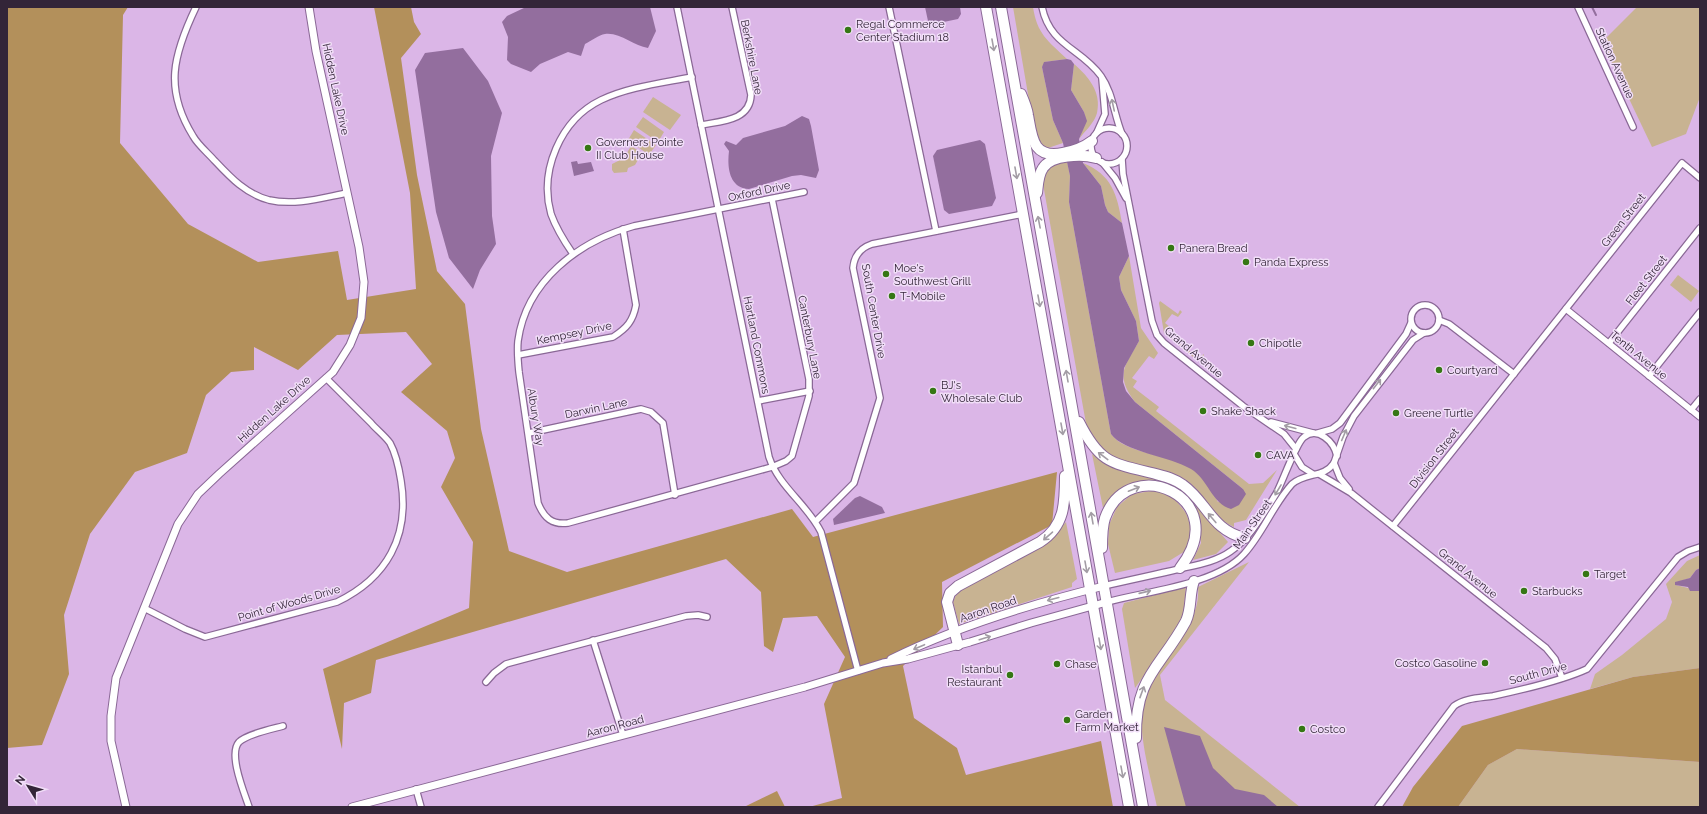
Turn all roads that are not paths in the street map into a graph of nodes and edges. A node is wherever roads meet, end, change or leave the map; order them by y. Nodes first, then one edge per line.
1 (196, 7) edge
2 (308, 7) edge
3 (677, 7) edge
4 (732, 7) edge
5 (890, 7) edge
6 (986, 7) edge
7 (1000, 7) edge
8 (1042, 7) edge
9 (1578, 7) edge
10 (1010, 60) junction
11 (692, 77) junction
12 (1101, 77) junction
13 (701, 125) junction
14 (1633, 127) dead end
15 (1122, 134) junction
16 (1094, 138) junction
17 (1081, 152) junction
18 (1055, 157) junction
19 (1122, 159) junction
20 (1098, 160) junction
21 (1700, 178) edge
22 (804, 192) dead end
23 (347, 193) junction
24 (772, 199) junction
25 (1036, 202) junction
26 (1129, 205) junction
27 (719, 210) junction
28 (1023, 214) junction
29 (1700, 228) edge
30 (623, 229) junction
31 (936, 231) junction
32 (573, 254) junction
33 (1566, 309) junction
34 (1700, 312) edge
35 (1439, 320) junction
36 (1411, 323) junction
37 (1424, 333) junction
38 (1609, 343) junction
39 (518, 355) junction
40 (1514, 374) junction
41 (1649, 376) junction
42 (326, 378) junction
43 (810, 391) junction
44 (1700, 399) edge
45 (758, 401) junction
46 (1073, 410) junction
47 (1691, 410) junction
48 (1700, 417) edge
49 (1267, 421) junction
50 (528, 433) junction
51 (1316, 433) junction
52 (1065, 446) junction
53 (1295, 452) junction
54 (1337, 456) junction
55 (1334, 463) junction
56 (772, 467) junction
57 (1316, 474) junction
58 (1351, 493) junction
59 (676, 495) junction
60 (816, 522) junction
61 (1393, 526) junction
62 (1245, 538) junction
63 (1700, 547) edge
64 (1180, 568) junction
65 (1102, 570) junction
66 (1194, 581) junction
67 (1104, 586) junction
68 (1090, 590) junction
69 (1107, 602) junction
70 (1093, 606) junction
71 (144, 608) junction
72 (706, 617) dead end
73 (955, 632) junction
74 (594, 640) junction
75 (958, 645) junction
76 (883, 663) junction
77 (858, 671) junction
78 (1562, 678) junction
79 (486, 682) dead end
80 (283, 726) dead end
81 (623, 735) junction
82 (1137, 772) junction
83 (416, 790) junction
84 (126, 807) edge
85 (249, 807) edge
86 (352, 807) edge
87 (421, 807) edge
88 (1129, 807) edge
89 (1143, 807) edge
90 (1378, 807) edge

1 - 23 street
2 - 23 street, Hidden Lake Drive
3 - 11 street, Hartland Commons
4 - 13 street, Berkshire Lane
5 - 31 street
6 -> 28 highway
7 - 10 highway
8 - 12 street, Grand Avenue
9 - 14 street, Station Avenue
10 - 18 highway
10 - 25 highway
11 - 13 street, Hartland Commons
11 - 32 street
15 -> 12 street, Grand Avenue
12 - 16 street
13 - 27 street, Hartland Commons
15 - 16 street
15 - 19 street, Grand Avenue
16 - 17 highway
16 - 20 street, Grand Avenue
17 - 18 highway
17 - 20 highway
18 - 25 highway
19 - 20 street
19 - 26 street, Grand Avenue
20 - 26 street, Grand Avenue
21 - 33 street, Green Street
22 - 24 street, Oxford Drive
23 - 42 street, Hidden Lake Drive
24 - 27 street, Oxford Drive
24 - 43 street, Canterbury Lane
46 -> 25 highway
26 - 49 street, Grand Avenue
27 - 30 street, Albury Way
27 - 45 street, Hartland Commons
28 - 31 street, South Center Drive
28 -> 52 highway
29 - 38 street, Fleet Street
30 - 32 street, Albury Way
30 - 39 street, Kempsey Drive
31 - 60 street, South Center Drive
32 - 39 street, Albury Way
33 - 38 street, Tenth Avenue
33 - 40 street, Division Street
34 - 41 street
35 - 36 street
35 - 37 street
35 - 40 street
36 - 37 street
36 - 51 street
54 -> 37 street
38 - 41 street, Tenth Avenue
39 - 50 street, Albury Way
40 - 61 street, Division Street
41 - 47 street, Tenth Avenue
42 - 71 street, Hidden Lake Drive
42 - 71 street, Point of Woods Drive
43 - 45 street
43 - 56 street, Canterbury Lane
44 - 47 street
45 - 56 street, Hartland Commons
62 -> 46 highway
65 -> 46 highway
47 - 48 street, Tenth Avenue
51 -> 49 street, Grand Avenue
49 - 53 street, Grand Avenue
50 - 59 street, Darwin Lane
50 - 59 street, Albury Way
51 - 53 street
51 - 54 street
52 -> 68 highway
52 -> 73 highway
53 - 57 street
53 -> 62 street, Main Street
54 - 55 street
55 - 57 street
55 - 58 street, Grand Avenue
56 - 59 street, Albury Way
56 - 60 street, Hartland Commons
57 - 58 street, Grand Avenue
57 - 66 street, Main Street
58 - 61 street, Grand Avenue
60 - 77 street, Hartland Commons
61 - 78 street, Grand Avenue
62 - 64 street, Main Street
63 - 78 street, South Drive
65 -> 64 highway
64 - 67 street, Main Street
65 - 67 highway
69 -> 66 street, Main Street
82 -> 66 highway
67 - 68 street, Aaron Road
67 - 69 highway
68 - 70 highway
68 -> 73 street, Aaron Road
69 - 70 street, Aaron Road
69 - 82 highway
75 -> 70 street, Aaron Road
70 -> 88 highway
71 - 84 street, Hidden Lake Drive
72 - 74 street
73 - 75 highway
73 -> 76 street, Aaron Road
74 - 79 street
74 - 81 street
75 - 76 street, Aaron Road
76 - 77 street, Aaron Road
77 - 81 street, Aaron Road
78 - 90 street, South Drive
80 - 85 street
81 - 83 street, Aaron Road
82 - 89 highway
83 - 86 street, Aaron Road
83 - 87 street

